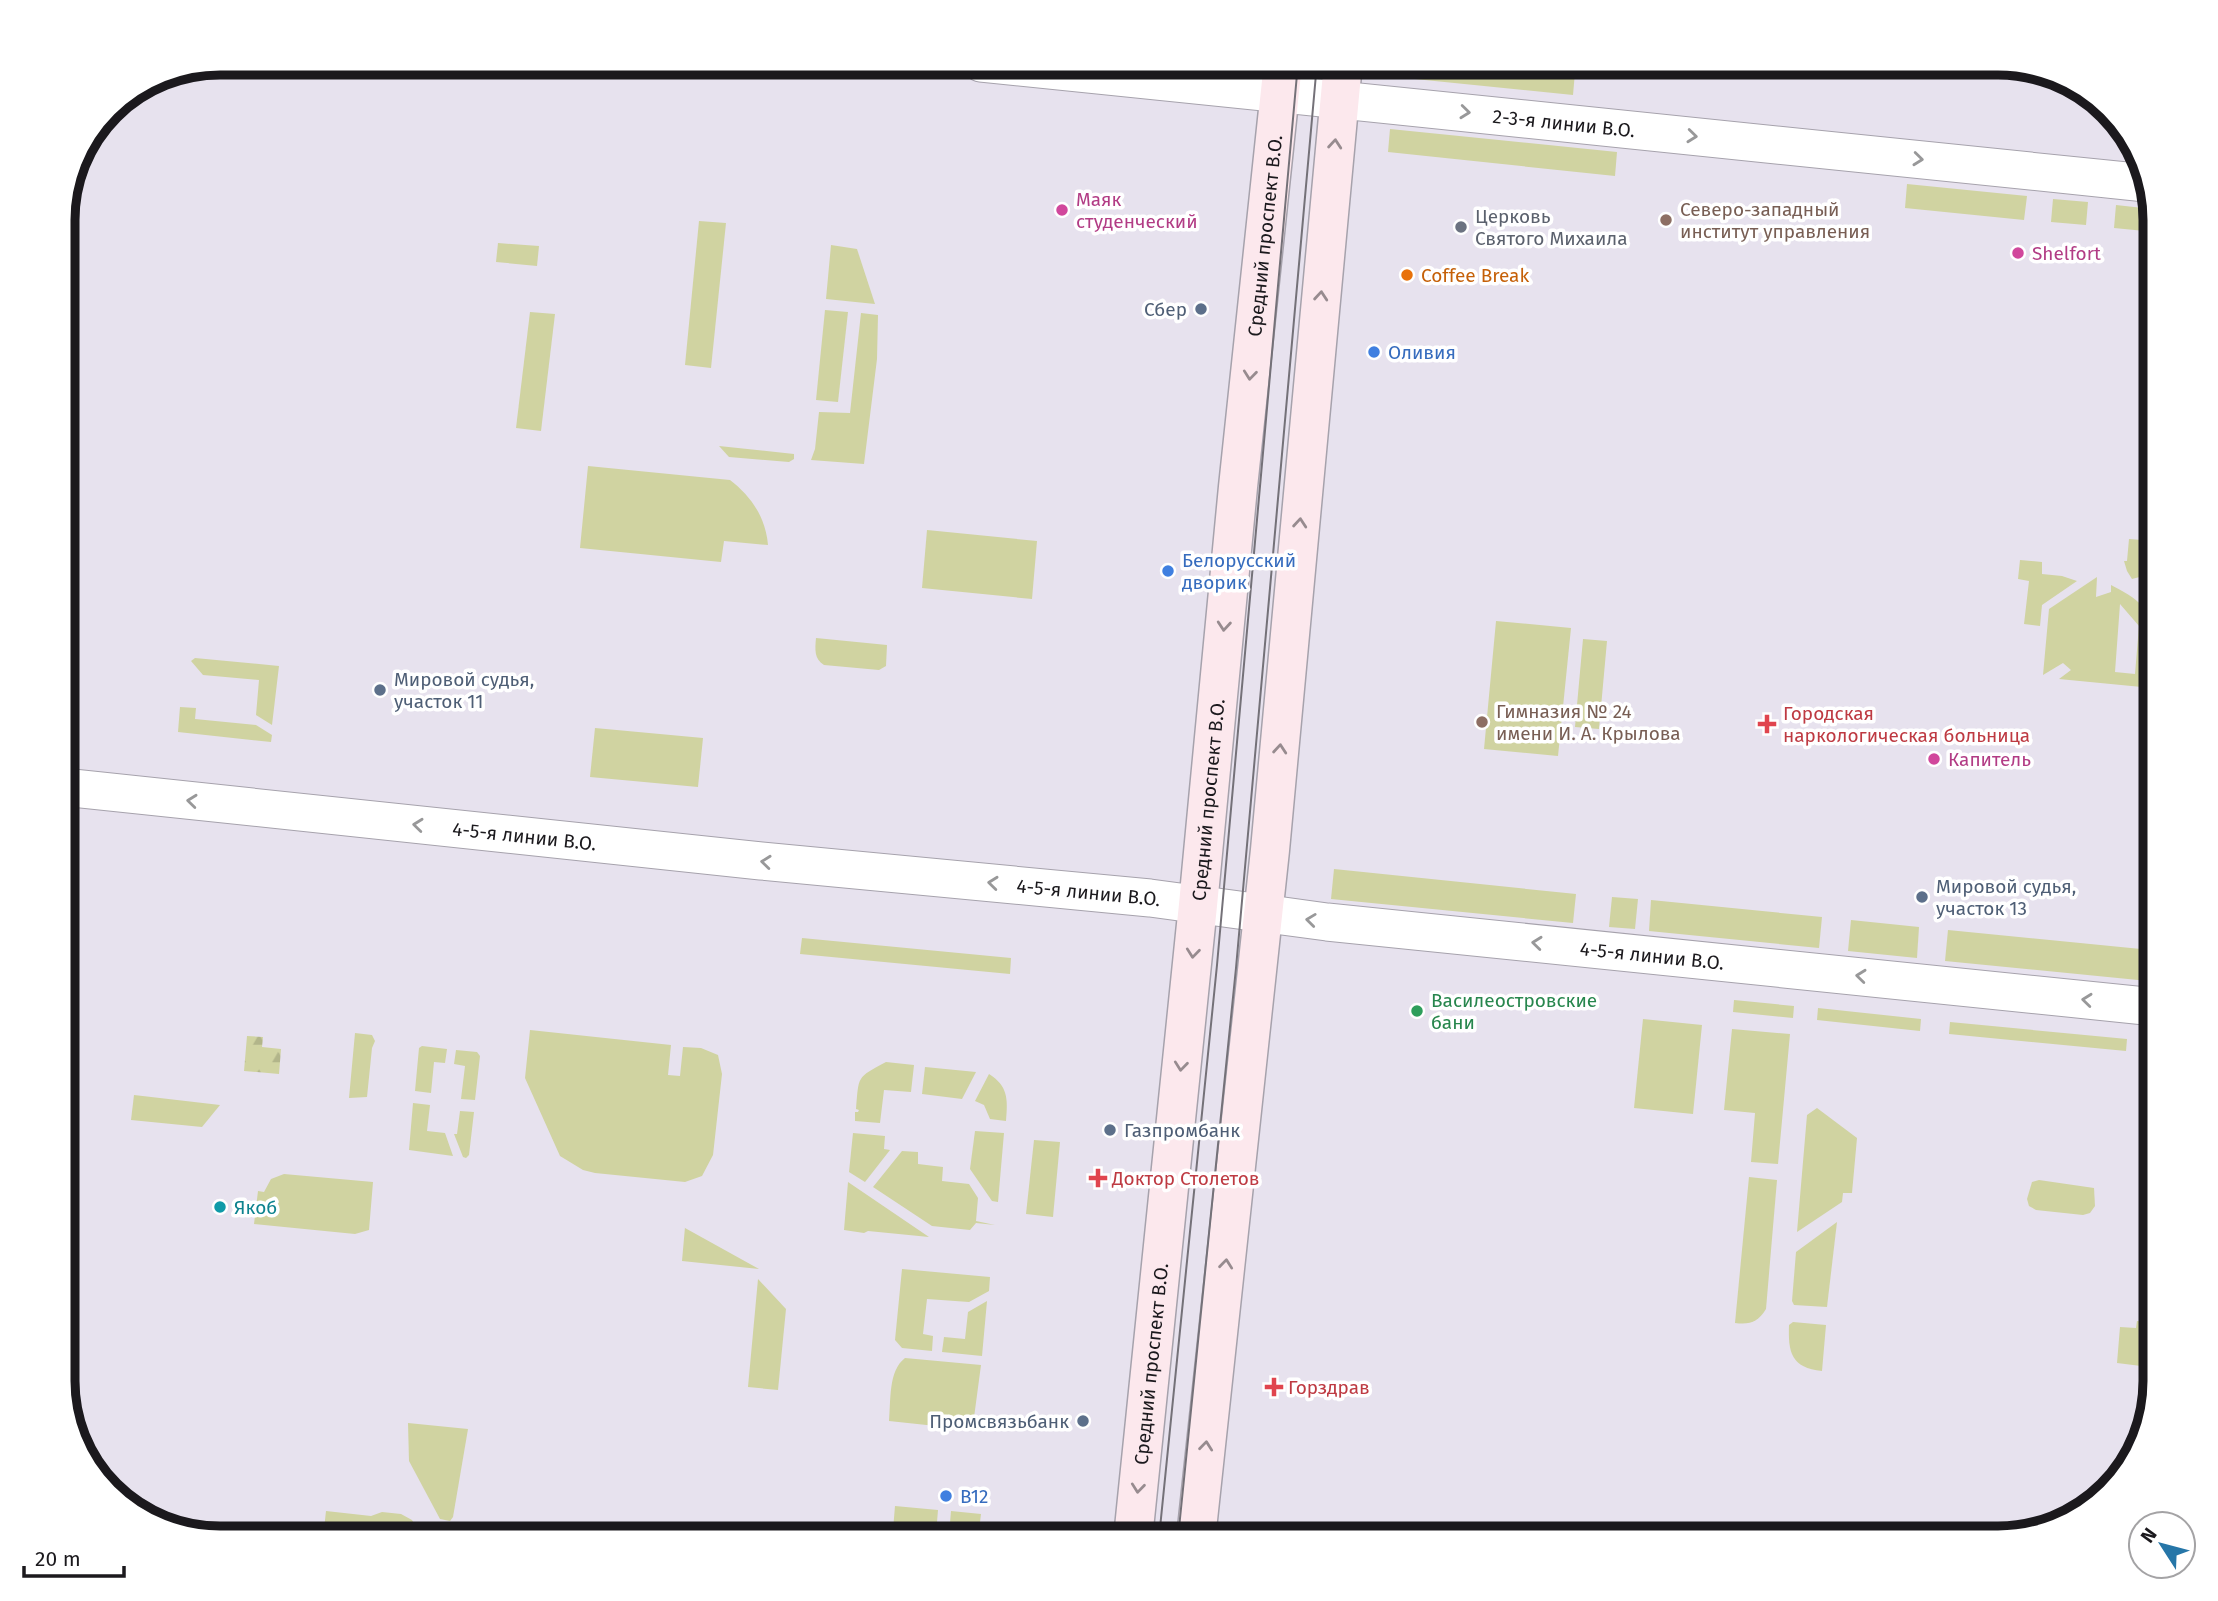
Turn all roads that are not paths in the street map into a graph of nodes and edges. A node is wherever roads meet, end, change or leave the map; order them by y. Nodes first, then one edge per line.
1 (1230, 75) edge
2 (1282, 78) edge
3 (1341, 81) edge
4 (2137, 182) edge
5 (76, 788) edge
6 (1198, 905) junction
7 (1264, 914) junction
8 (2143, 1006) edge
9 (1134, 1526) edge
10 (1197, 1526) edge

1 - 2 street, 2-3-я линии В.О.
2 - 3 street, 2-3-я линии В.О.
2 -> 6 main road, Средний проспект В.О.
3 -> 4 street, 2-3-я линии В.О.
7 -> 3 main road
6 -> 5 street, 4-5-я линии В.О.
6 - 7 street, 4-5-я линии В.О.
6 -> 9 main road, Средний проспект В.О.
8 -> 7 street, 4-5-я линии В.О.
10 -> 7 main road

